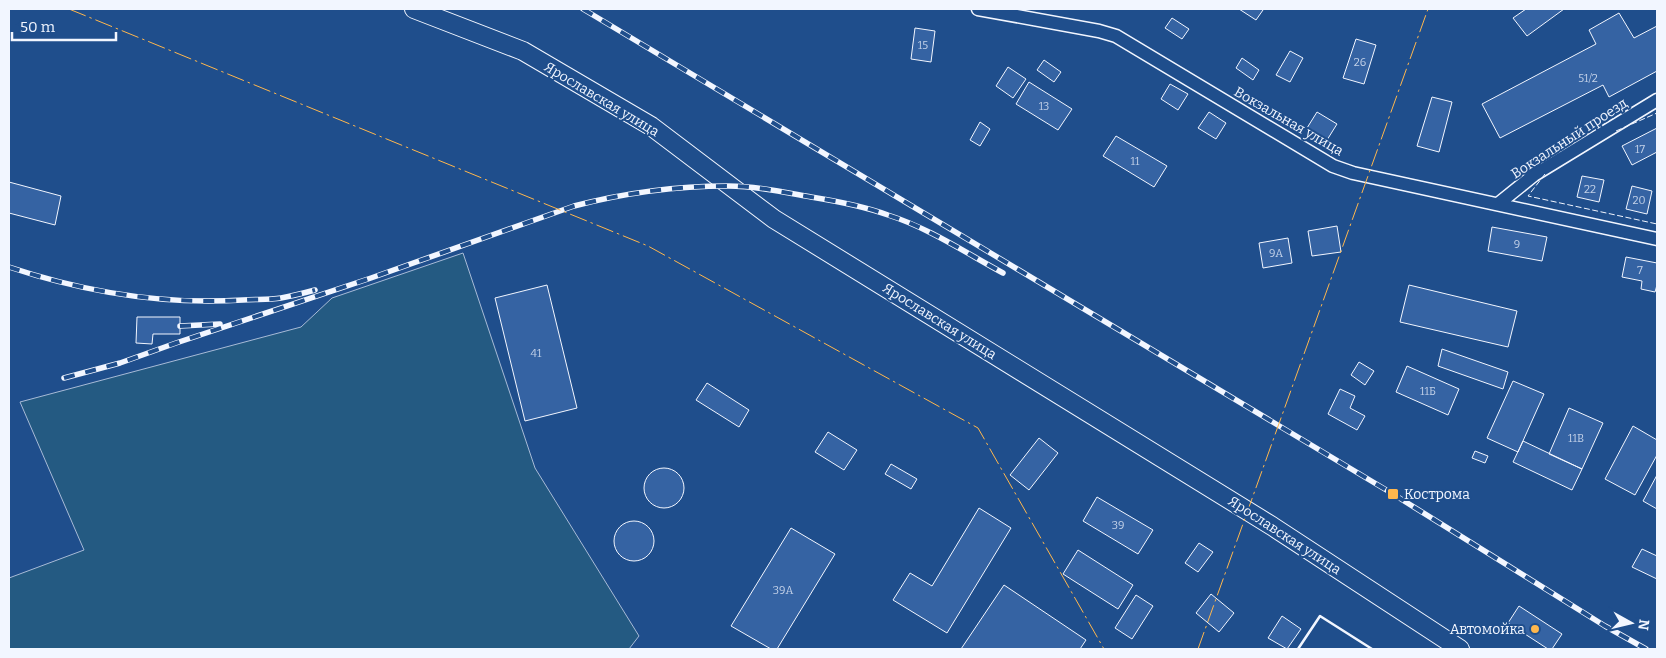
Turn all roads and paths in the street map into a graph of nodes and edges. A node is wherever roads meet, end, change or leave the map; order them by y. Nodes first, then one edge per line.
1 (414, 9) edge
2 (978, 9) edge
3 (1657, 100) edge
4 (1498, 204) junction
5 (1657, 239) edge
6 (1460, 649) edge

1 - 6 main road, Ярославская улица
2 - 4 street, Вокзальная улица
3 - 4 street, Вокзальный проезд
4 - 5 street, Вокзальная улица

